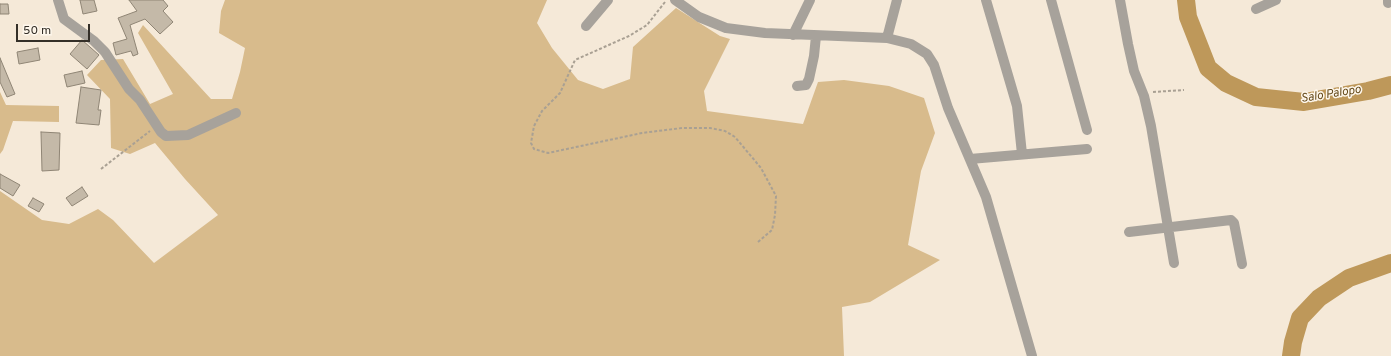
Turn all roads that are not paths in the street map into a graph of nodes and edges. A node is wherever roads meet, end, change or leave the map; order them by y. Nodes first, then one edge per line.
1 (58, 0) edge
2 (608, 0) edge
3 (675, 0) edge
4 (810, 0) edge
5 (897, 0) edge
6 (986, 0) edge
7 (1051, 0) edge
8 (1120, 0) edge
9 (1276, 0) edge
10 (1256, 9) dead end
11 (586, 26) dead end
12 (793, 35) junction
13 (816, 36) junction
14 (887, 38) junction
15 (797, 86) dead end
16 (236, 113) dead end
17 (1087, 130) dead end
18 (1087, 149) dead end
19 (1022, 154) junction
20 (970, 160) junction
21 (1168, 227) junction
22 (1129, 232) dead end
23 (1174, 263) dead end
24 (1242, 264) dead end
25 (1032, 356) edge

1 - 16 street
2 - 11 street
3 - 12 street
4 - 12 street
5 - 14 street
6 - 19 street
7 - 17 street
8 - 21 street
9 - 10 street
12 - 13 street
13 - 14 street
13 - 15 street
14 - 20 street
18 - 19 street
19 - 20 street
20 - 25 street
21 - 22 street
21 - 23 street
21 - 24 street

